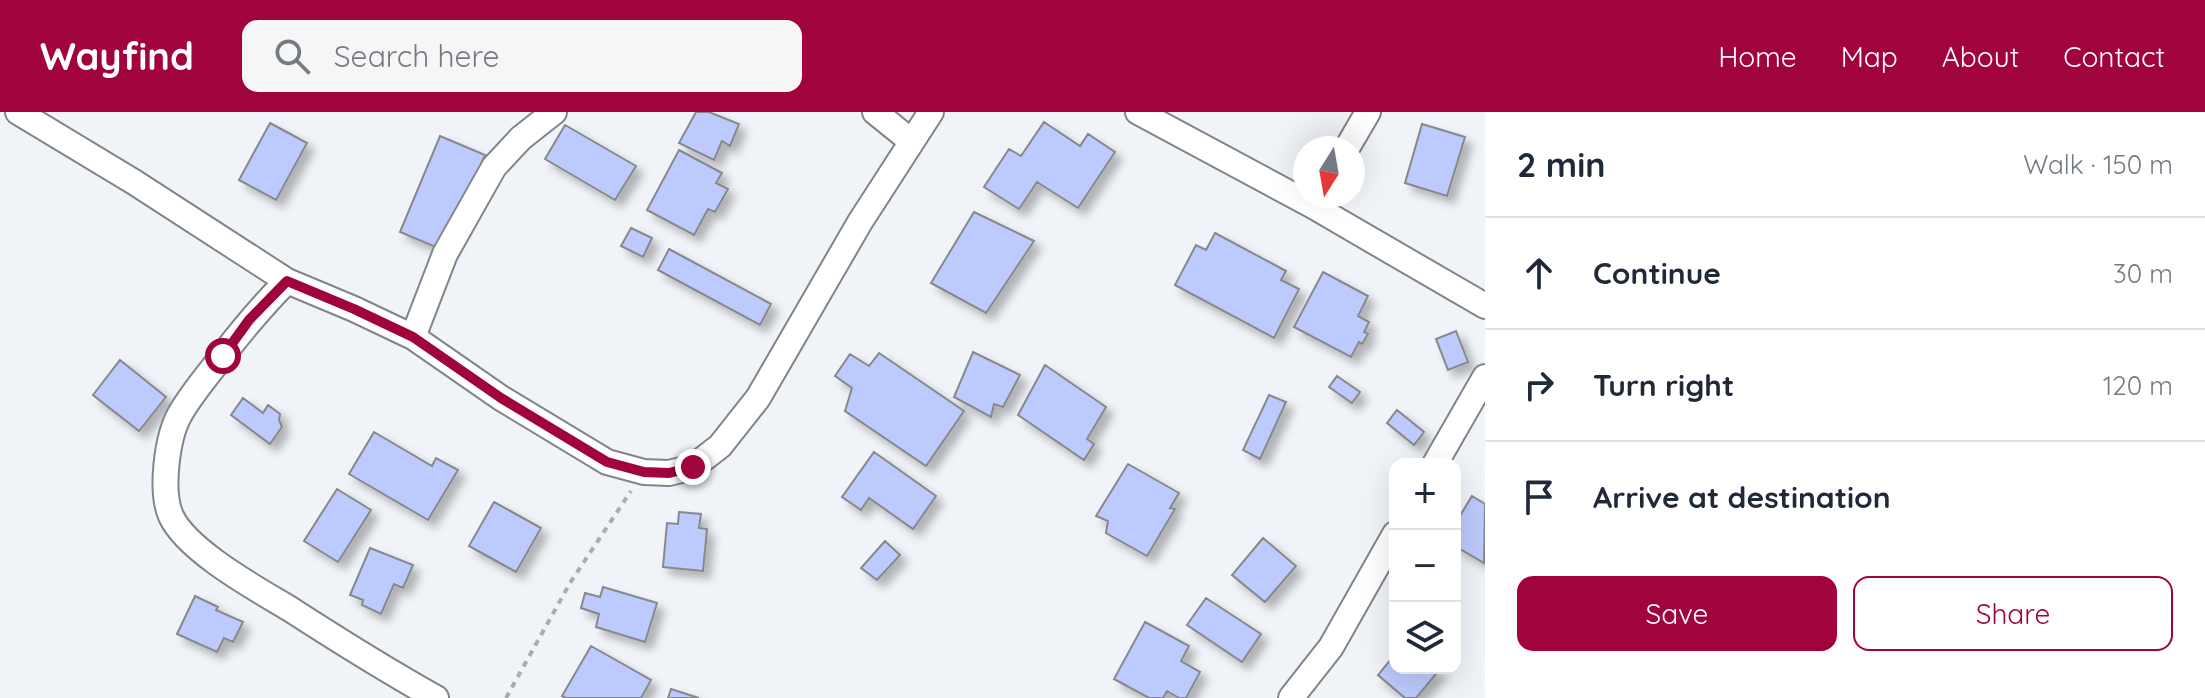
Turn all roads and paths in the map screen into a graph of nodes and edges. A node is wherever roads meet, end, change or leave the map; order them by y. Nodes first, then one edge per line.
1 (18, 112) edge
2 (554, 112) edge
3 (875, 112) edge
4 (931, 112) edge
5 (1138, 112) edge
6 (1368, 112) edge
7 (1354, 136) edge
8 (911, 141) junction
9 (1293, 190) edge
10 (1327, 208) edge
11 (287, 281) junction
12 (1485, 306) edge
13 (413, 337) junction
14 (1485, 377) edge
15 (1438, 458) edge
16 (644, 472) junction
17 (1389, 545) edge
18 (436, 698) edge
19 (506, 698) edge
20 (1291, 698) edge

1 - 11 street
2 - 13 street
3 - 8 street
4 - 8 street
5 - 9 street
6 - 7 street
8 - 16 street
10 - 12 street
11 - 13 street
11 - 18 street
13 - 16 street
14 - 15 street
16 - 19 path
17 - 20 street

